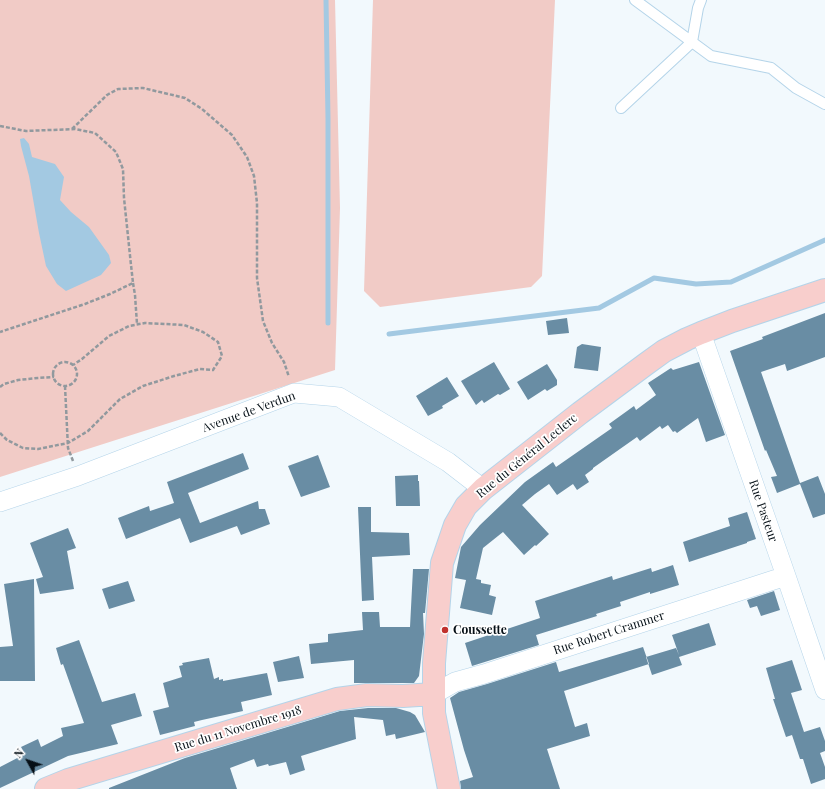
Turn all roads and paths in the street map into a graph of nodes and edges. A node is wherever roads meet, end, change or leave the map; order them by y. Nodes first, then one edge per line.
1 (635, 0) edge
2 (701, 0) edge
3 (692, 42) junction
4 (825, 104) edge
5 (621, 108) dead end
6 (0, 126) edge
7 (72, 129) junction
8 (133, 283) junction
9 (825, 290) edge
10 (137, 324) junction
11 (0, 332) edge
12 (701, 333) junction
13 (73, 365) junction
14 (54, 377) junction
15 (0, 386) edge
16 (65, 386) junction
17 (294, 393) junction
18 (0, 433) edge
19 (68, 443) junction
20 (78, 476) junction
21 (483, 489) junction
22 (0, 502) edge
23 (786, 576) junction
24 (825, 690) edge
25 (434, 694) junction
26 (46, 789) edge
27 (449, 789) edge

1 - 3 lane
2 - 3 lane
3 - 4 lane
3 - 5 lane
6 - 7 path
7 - 8 path
7 - 17 path
8 - 10 path
8 - 11 path
9 - 12 street, Rue du Général Leclerc
10 - 13 path
10 - 19 path
12 - 21 street, Rue du Général Leclerc
12 - 23 street, Rue Pasteur
13 - 14 path
13 - 16 path
14 - 15 path
14 - 16 path
16 - 19 path
17 - 20 street, Avenue de Verdun
17 - 21 street, Avenue de Verdun
18 - 19 path
19 - 20 path
20 - 22 street, Avenue de Verdun
21 - 25 street, Rue du Général Leclerc
23 - 24 street, Rue Pasteur
23 - 25 street, Rue Robert Crammer
25 - 26 street, Rue du 11 Novembre 1918
25 - 27 street, Rue du Général Leclerc

